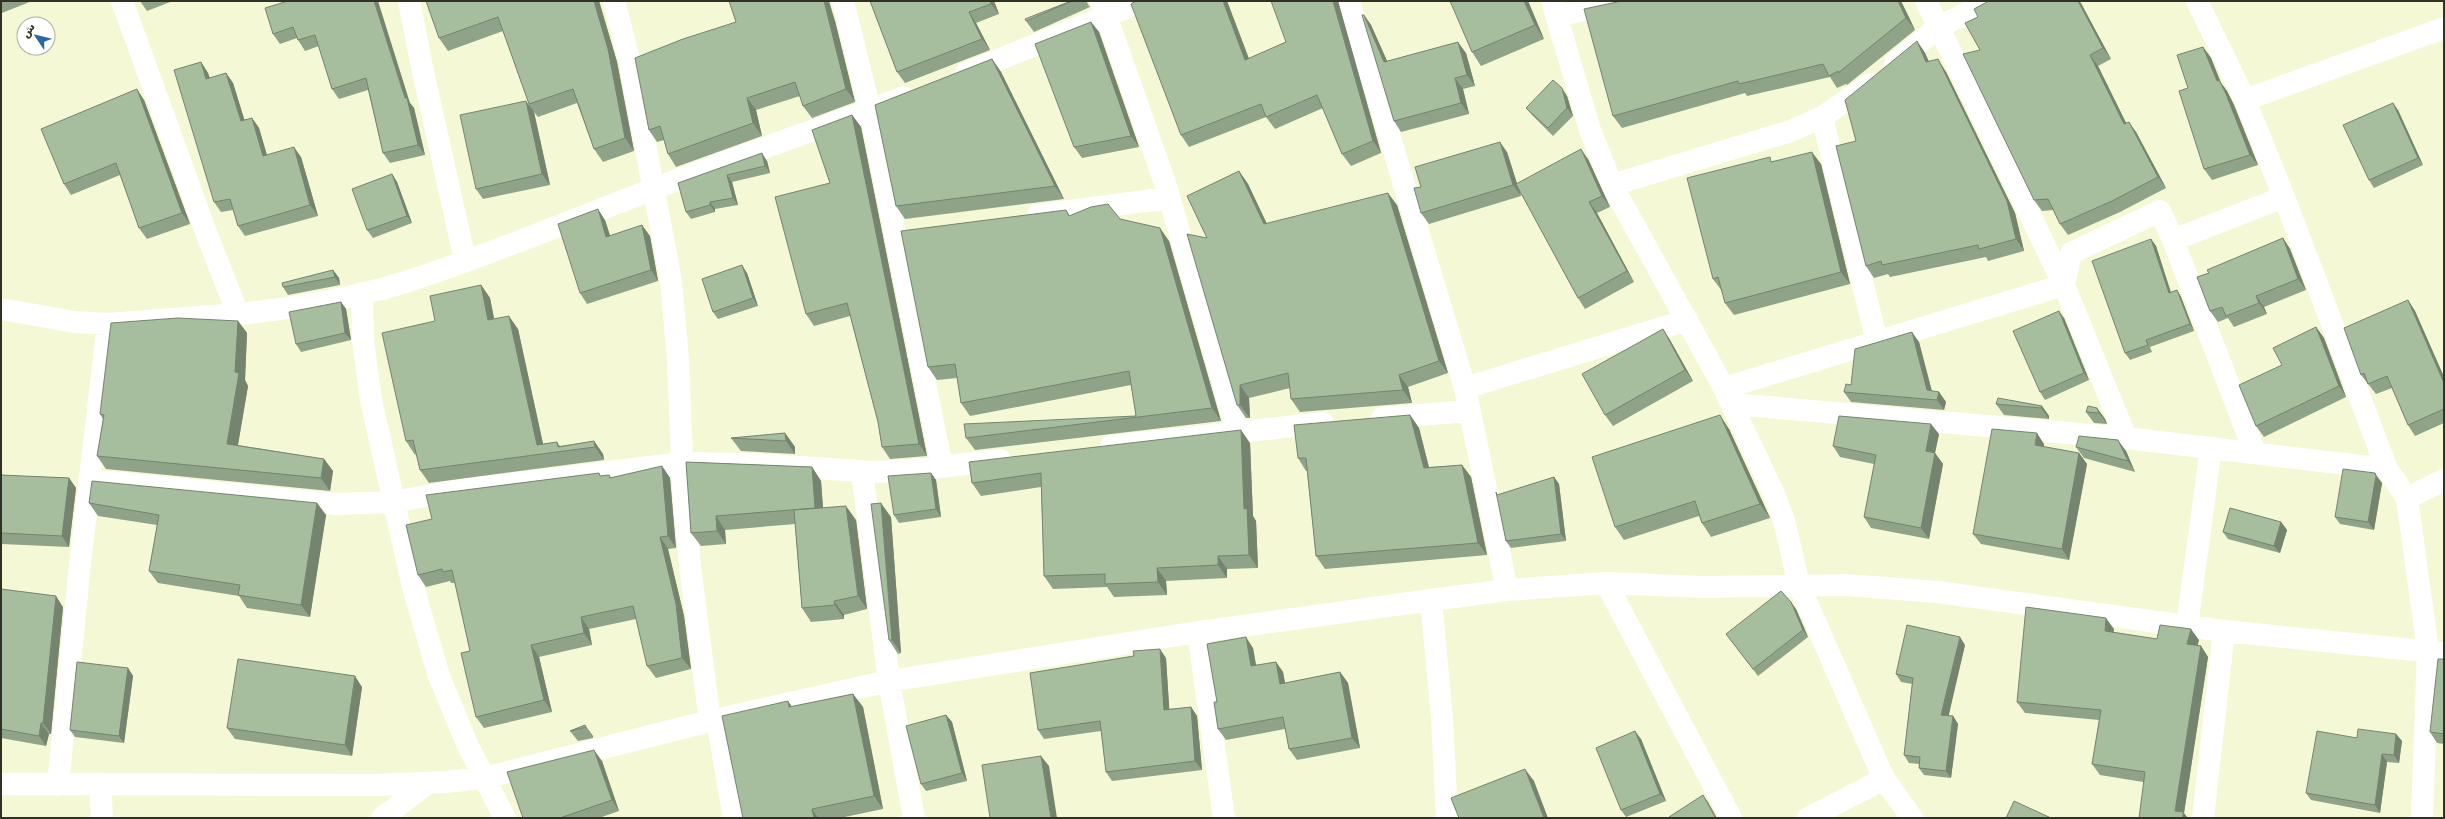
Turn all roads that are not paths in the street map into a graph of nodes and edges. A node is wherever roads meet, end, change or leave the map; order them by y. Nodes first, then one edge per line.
1 (122, 1) edge
2 (409, 1) edge
3 (614, 1) edge
4 (843, 1) edge
5 (1143, 1) edge
6 (1349, 1) edge
7 (1628, 1) edge
8 (1926, 1) edge
9 (1991, 1) edge
10 (2197, 1) edge
11 (1104, 8) edge
12 (1554, 8) edge
13 (1938, 27) junction
14 (2444, 28) edge
15 (950, 79) edge
16 (921, 90) edge
17 (2245, 100) junction
18 (870, 110) junction
19 (1822, 117) junction
20 (1612, 185) junction
21 (654, 189) junction
22 (2284, 197) junction
23 (1170, 198) junction
24 (1018, 217) edge
25 (917, 230) edge
26 (894, 233) junction
27 (2173, 240) junction
28 (465, 260) junction
29 (2064, 284) junction
30 (362, 293) junction
31 (1, 309) edge
32 (238, 314) junction
33 (1687, 320) junction
34 (108, 324) junction
35 (1878, 342) junction
36 (1465, 388) junction
37 (1728, 396) junction
38 (1469, 412) junction
39 (1237, 431) junction
40 (2126, 438) junction
41 (2211, 448) junction
42 (1087, 449) edge
43 (2255, 453) junction
44 (1017, 458) edge
45 (682, 463) junction
46 (942, 467) junction
47 (2387, 469) junction
48 (862, 472) junction
49 (90, 480) junction
50 (2444, 480) edge
51 (2406, 498) junction
52 (393, 502) junction
53 (1606, 583) junction
54 (1799, 585) junction
55 (1507, 590) junction
56 (1431, 600) junction
57 (2187, 626) junction
58 (2224, 631) junction
59 (1198, 632) junction
60 (2436, 652) edge
61 (889, 681) junction
62 (713, 720) junction
63 (484, 778) junction
64 (1884, 780) junction
65 (428, 783) junction
66 (1, 784) edge
67 (100, 784) junction
68 (58, 785) junction
69 (102, 818) edge
70 (382, 818) edge
71 (506, 818) edge
72 (734, 818) edge
73 (914, 818) edge
74 (1224, 818) edge
75 (1447, 818) edge
76 (1731, 818) edge
77 (1808, 818) edge
78 (1912, 818) edge
79 (2203, 818) edge
80 (2422, 818) edge

1 - 32 street
2 - 28 street
3 - 21 street
4 - 18 street
5 - 11 street
6 - 36 street
7 - 12 street
8 - 13 street
9 - 13 street
10 - 17 street
11 - 15 street
11 - 23 street
12 - 20 street
13 - 19 street
13 - 29 street
14 - 17 street
16 - 18 street
17 - 22 street
18 - 21 street
18 - 26 street
19 - 20 street
19 - 35 street
20 - 33 street
21 - 28 street
21 - 45 street
22 - 27 street
22 - 47 street
23 - 24 street
23 - 39 street
25 - 26 street
26 - 46 street
27 - 29 street
27 - 43 street
28 - 30 street
29 - 35 street
29 - 40 street
30 - 32 street
30 - 52 street
31 - 34 street
32 - 34 street
33 - 36 street
33 - 37 street
34 - 49 street
35 - 37 street
36 - 38 street
37 - 40 street
37 - 54 street
38 - 39 street
38 - 55 street
39 - 42 street
40 - 41 street
41 - 43 street
41 - 57 street
43 - 47 street
44 - 46 street
45 - 48 street
45 - 52 street
45 - 62 street
46 - 48 street
47 - 51 street
48 - 61 street
49 - 52 street
49 - 68 street
50 - 51 street
51 - 60 street
52 - 63 street
53 - 54 street
53 - 55 street
53 - 76 street
54 - 57 street
54 - 64 street
55 - 56 street
56 - 59 street
56 - 75 street
57 - 58 street
58 - 60 street
58 - 79 street
59 - 61 street
59 - 74 street
60 - 80 street
61 - 62 street
61 - 73 street
62 - 63 street
62 - 72 street
63 - 65 street
63 - 71 street
64 - 77 street
64 - 78 street
65 - 67 street
65 - 70 street
66 - 68 street
67 - 68 street
67 - 69 street

